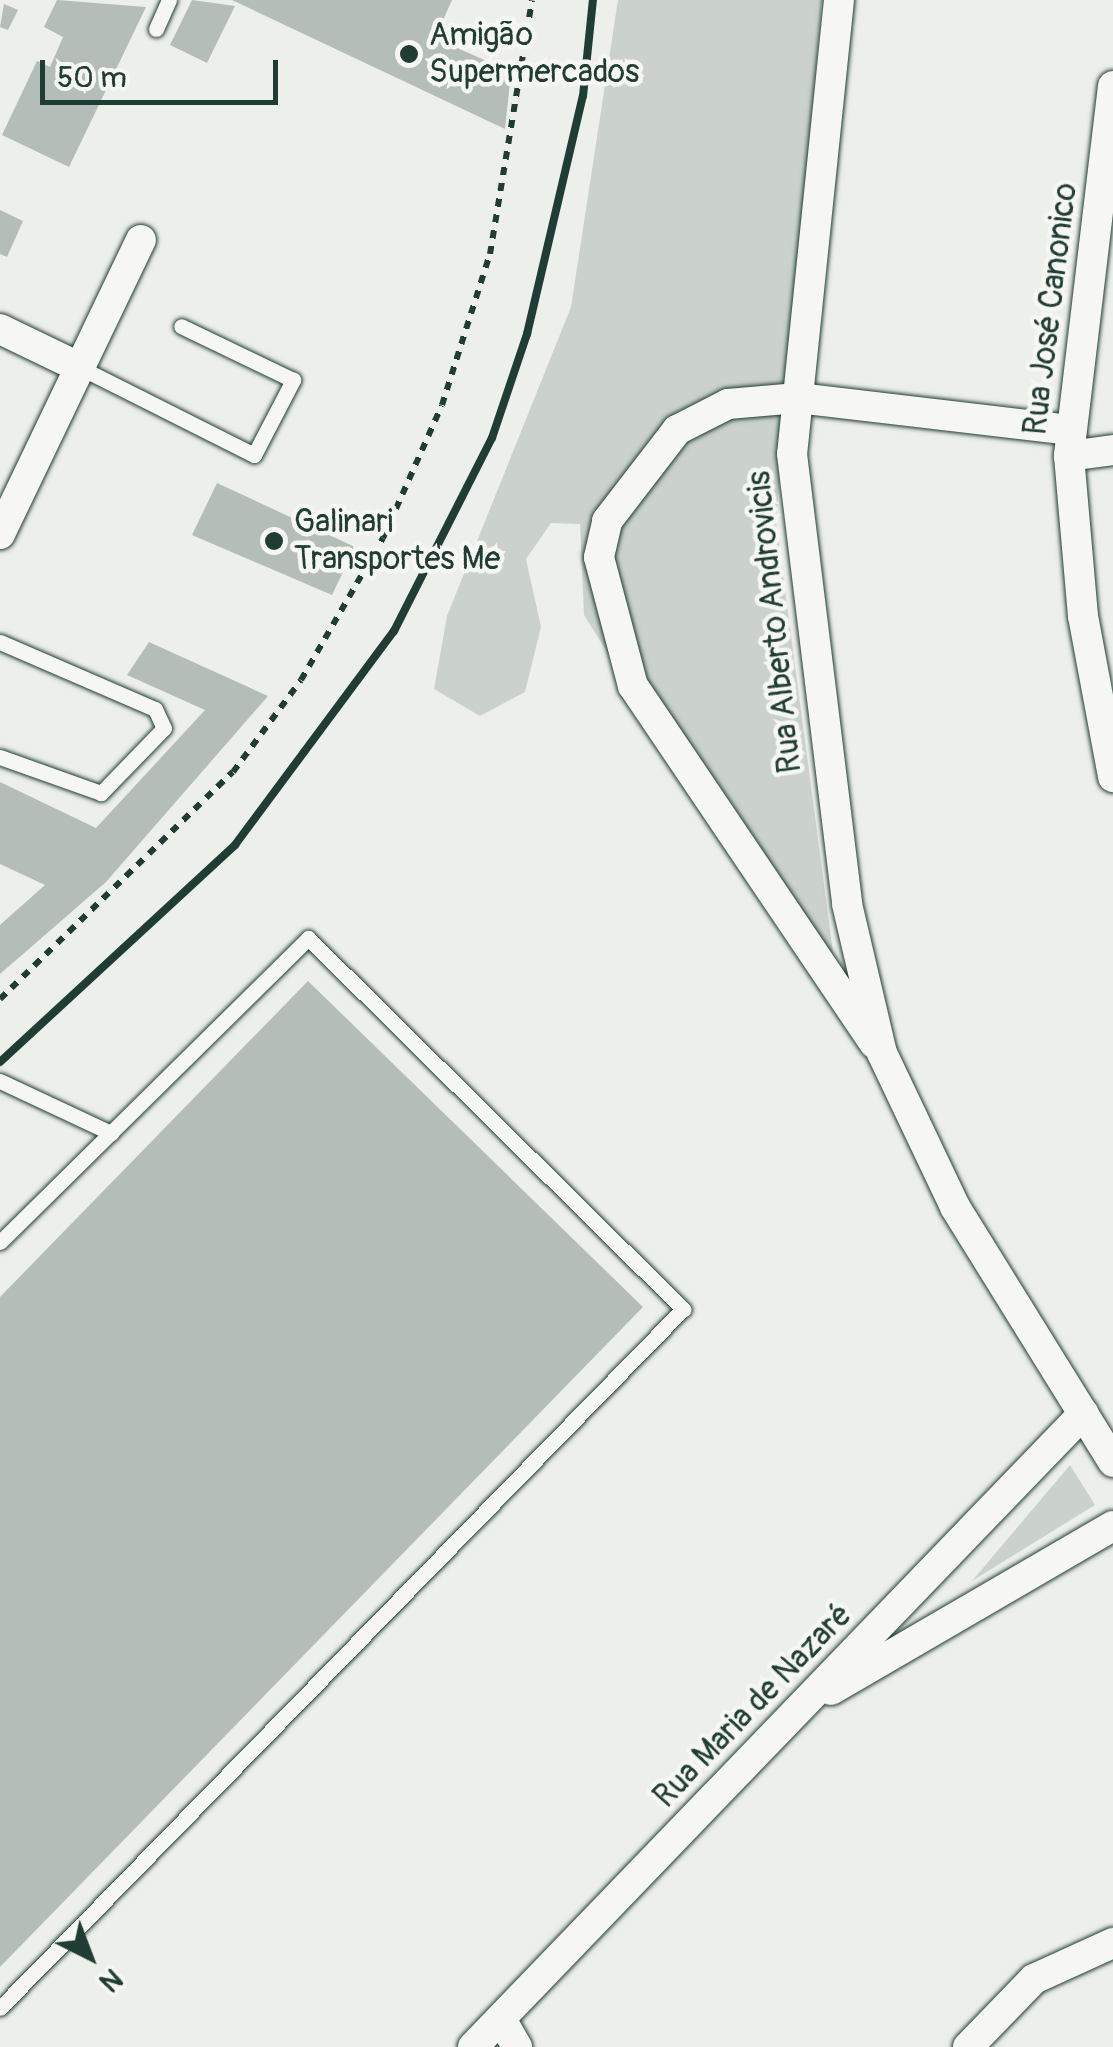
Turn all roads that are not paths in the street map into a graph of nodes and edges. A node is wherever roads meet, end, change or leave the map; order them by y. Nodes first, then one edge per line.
1 (169, 0) edge
2 (840, 0) edge
3 (156, 28) dead end
4 (1113, 86) edge
5 (141, 240) dead end
6 (181, 326) dead end
7 (0, 329) edge
8 (79, 367) junction
9 (798, 398) junction
10 (1069, 443) junction
11 (1113, 450) edge
12 (0, 534) edge
13 (0, 642) edge
14 (0, 757) edge
15 (1112, 767) edge
16 (882, 1053) junction
17 (0, 1081) edge
18 (111, 1132) junction
19 (0, 1242) edge
20 (1084, 1413) junction
21 (1113, 1462) edge
22 (1113, 1526) edge
23 (800, 1708) junction
24 (1113, 1943) edge
25 (0, 2008) edge
26 (501, 2019) junction
27 (473, 2047) edge
28 (518, 2047) edge
29 (968, 2047) edge

1 - 3 lane
2 - 9 street, Rua Alberto Androvicis
4 - 10 street, Rua José Canonico
5 - 8 street
6 - 8 lane
7 - 8 street
8 - 12 street
9 - 10 street, Rua Alberto Androvicis
9 - 16 street, Rua Alberto Androvicis
9 - 16 street, Rua Alberto Androvicis
10 - 11 street, Rua Alberto Androvicis
10 - 15 street, Rua José Canonico
13 - 14 lane
16 - 20 street, Rua Alberto Androvicis
17 - 18 lane
18 - 19 lane
18 - 25 lane
20 - 21 street, Rua Alberto Androvicis
20 - 23 street, Rua Maria de Nazaré
22 - 23 street
23 - 26 street, Rua Maria de Nazaré
24 - 29 street
26 - 27 street, Rua Maria de Nazaré
26 - 28 street

